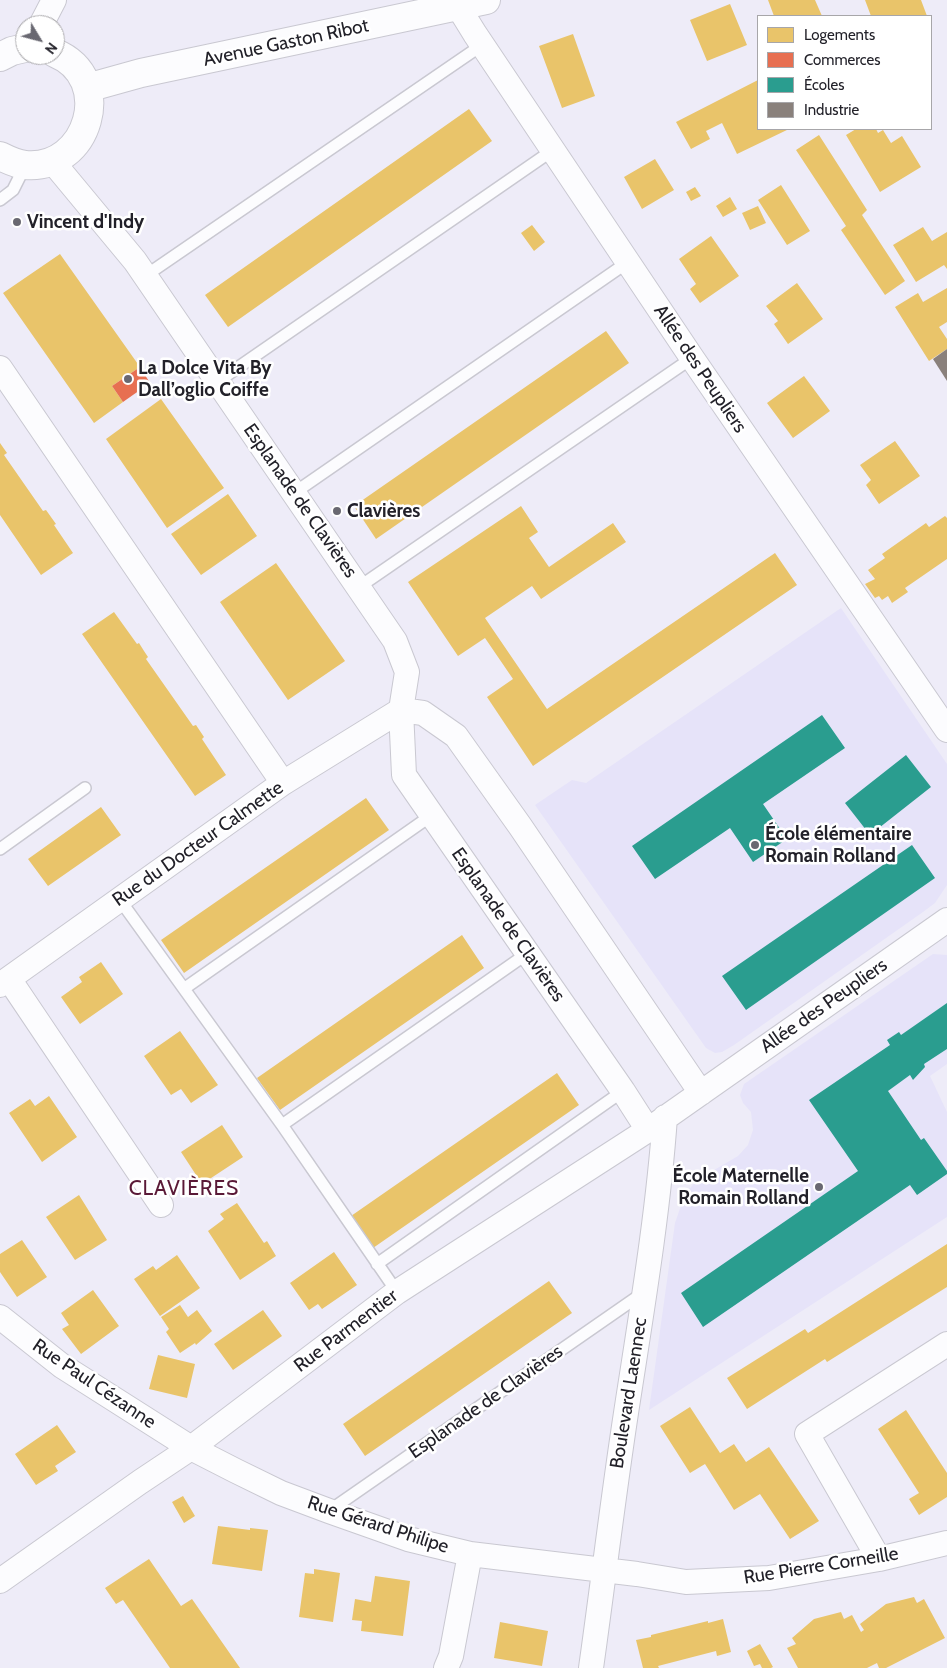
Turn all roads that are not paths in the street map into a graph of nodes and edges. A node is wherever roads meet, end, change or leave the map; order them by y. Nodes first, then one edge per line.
1 (54, 0) edge
2 (468, 2) edge
3 (46, 15) edge
4 (482, 45) junction
5 (15, 50) edge
6 (0, 57) edge
7 (65, 59) edge
8 (87, 88) junction
9 (553, 150) junction
10 (0, 156) edge
11 (52, 161) junction
12 (26, 165) junction
13 (0, 200) edge
14 (628, 262) junction
15 (145, 276) junction
16 (692, 358) junction
17 (0, 368) edge
18 (217, 382) junction
19 (294, 493) junction
20 (359, 587) junction
21 (401, 710) junction
22 (947, 730) edge
23 (283, 784) junction
24 (85, 788) dead end
25 (432, 814) junction
26 (0, 849) edge
27 (120, 900) junction
28 (947, 920) edge
29 (528, 953) junction
30 (4, 982) edge
31 (184, 988) junction
32 (623, 1091) junction
33 (701, 1093) junction
34 (282, 1124) junction
35 (656, 1124) junction
36 (161, 1205) dead end
37 (377, 1264) junction
38 (397, 1292) junction
39 (644, 1292) junction
40 (0, 1317) edge
41 (947, 1344) edge
42 (191, 1448) junction
43 (329, 1511) junction
44 (947, 1543) edge
45 (470, 1554) junction
46 (879, 1559) junction
47 (605, 1570) junction
48 (0, 1581) edge
49 (446, 1668) edge
50 (591, 1668) edge

1 - 3 street
2 - 4 street, Allée des Peupliers
2 - 8 street, Avenue Gaston Ribot
4 - 9 street, Allée des Peupliers
4 - 15 lane
5 - 6 street
7 - 8 street
8 - 11 street
9 - 14 street, Allée des Peupliers
9 - 18 lane
10 - 12 street
11 - 12 street
11 - 15 street, Esplanade de Clavières
12 - 13 lane
14 - 16 street, Allée des Peupliers
14 - 19 lane
15 - 18 street, Esplanade de Clavières
16 - 20 lane
16 - 22 street, Allée des Peupliers
17 - 23 street
18 - 19 street, Esplanade de Clavières
19 - 20 street, Esplanade de Clavières
20 - 21 street, Esplanade de Clavières
21 - 23 street, Rue du Docteur Calmette
21 - 25 street, Esplanade de Clavières
21 - 33 street
23 - 27 street, Rue du Docteur Calmette
24 - 26 lane
25 - 29 street, Esplanade de Clavières
25 - 31 lane
27 - 30 street, Rue du Docteur Calmette
27 - 31 lane
28 - 33 street, Allée des Peupliers
29 - 32 street, Esplanade de Clavières
29 - 34 lane
30 - 36 street
31 - 34 lane
32 - 35 street, Esplanade de Clavières
32 - 37 lane
33 - 35 street, Rue Parmentier
34 - 37 lane
35 - 38 street, Rue Parmentier
35 - 39 street, Boulevard Laennec
37 - 38 lane
38 - 42 street, Rue Parmentier
39 - 43 lane, Esplanade de Clavières
39 - 47 street, Boulevard Laennec
40 - 42 street, Rue Paul Cézanne
41 - 46 street
42 - 43 street, Rue Gérard Philipe
42 - 48 street, Rue Parmentier
43 - 45 street, Rue Gérard Philipe
44 - 46 street, Rue Pierre Corneille
45 - 47 street, Rue Gérard Philipe
45 - 49 street
46 - 47 street, Rue Pierre Corneille
47 - 50 street, Boulevard Laennec

